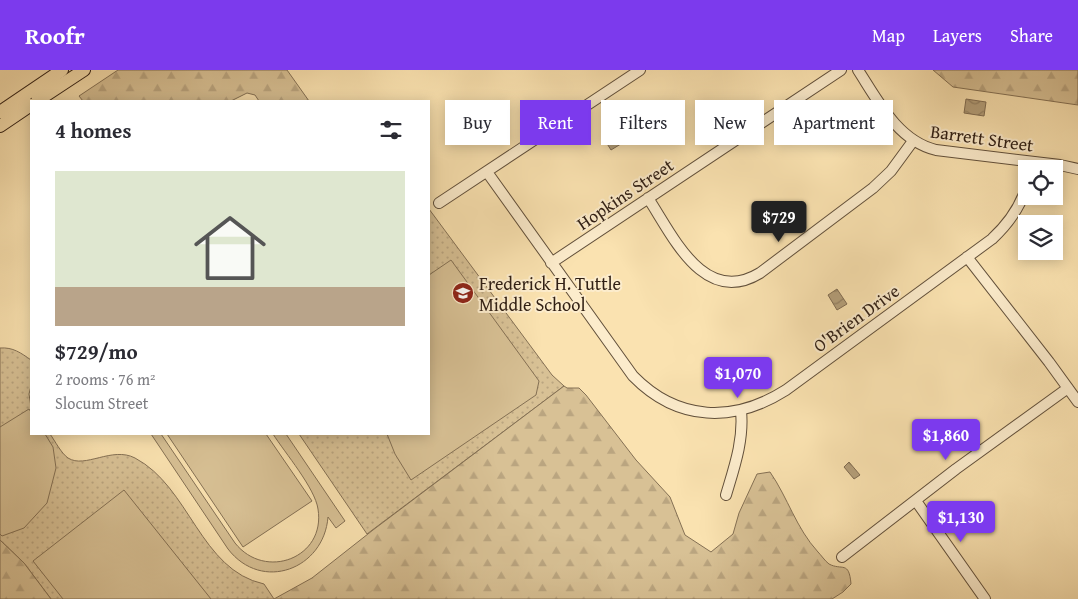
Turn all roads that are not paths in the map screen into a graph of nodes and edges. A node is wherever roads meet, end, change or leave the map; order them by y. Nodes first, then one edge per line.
1 (62, 70) edge
2 (84, 70) edge
3 (640, 70) edge
4 (841, 70) edge
5 (858, 70) edge
6 (39, 100) edge
7 (30, 106) edge
8 (0, 112) edge
9 (0, 126) edge
10 (914, 141) junction
11 (1018, 163) edge
12 (1063, 168) edge
13 (1078, 169) edge
14 (487, 172) junction
15 (648, 198) junction
16 (439, 203) dead end
17 (1018, 205) edge
18 (967, 257) junction
19 (551, 263) junction
20 (1068, 388) junction
21 (1078, 402) edge
22 (741, 411) junction
23 (726, 495) dead end
24 (916, 501) junction
25 (842, 557) dead end
26 (985, 599) edge

1 - 8 main road
2 - 6 main road
3 - 14 street
4 - 15 street, Hopkins Street
5 - 10 street, Barrett Street
7 - 9 main road
10 - 11 street, Barrett Street
10 - 15 street
12 - 13 street, Barrett Street
14 - 16 street
14 - 19 street, O'Brien Drive
15 - 19 street, Hopkins Street
17 - 18 street, O'Brien Drive
18 - 20 street
18 - 22 street, O'Brien Drive
19 - 22 street, O'Brien Drive
20 - 21 street
20 - 24 street
22 - 23 street
24 - 25 street
24 - 26 street

